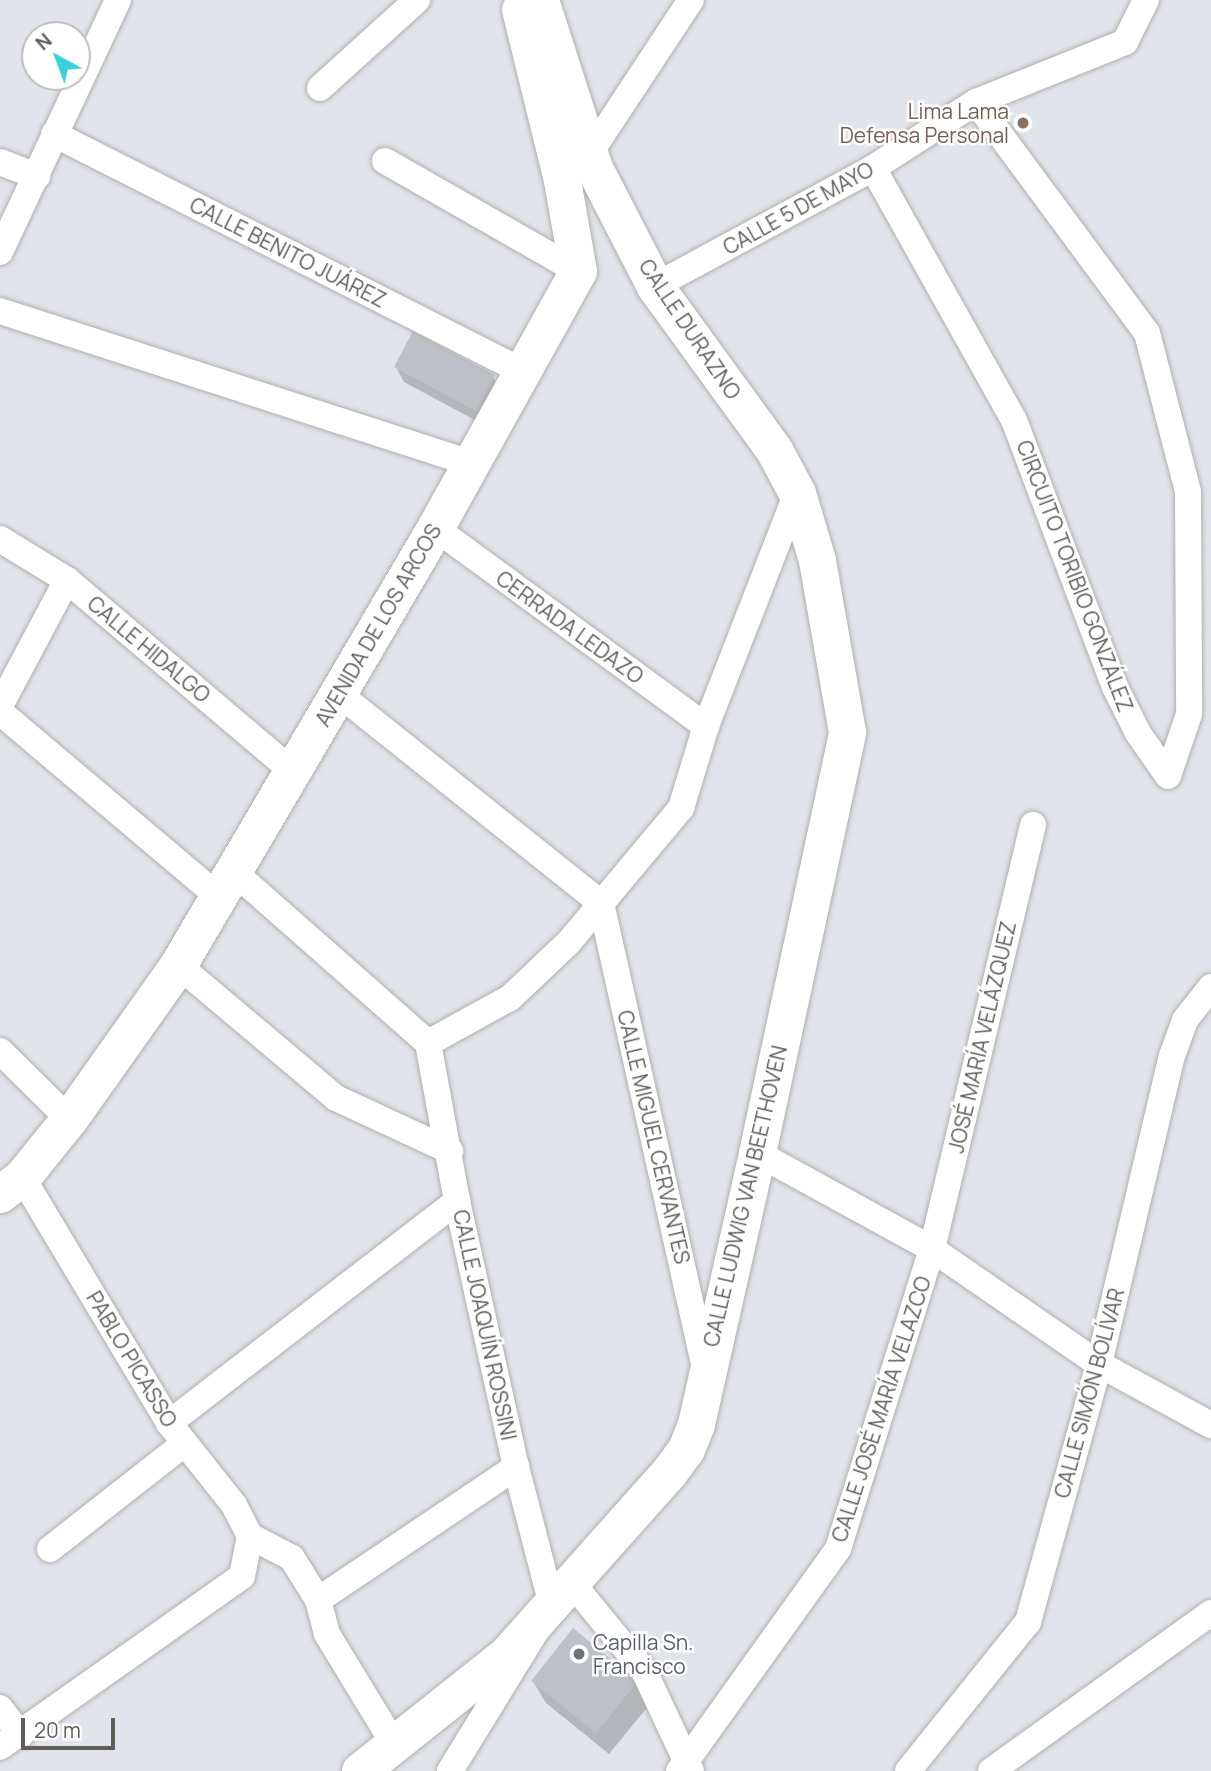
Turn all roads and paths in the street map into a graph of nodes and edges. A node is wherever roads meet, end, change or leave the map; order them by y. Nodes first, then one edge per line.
1 (118, 0) edge
2 (417, 0) edge
3 (517, 0) edge
4 (540, 0) edge
5 (691, 0) edge
6 (1146, 0) edge
7 (320, 88) dead end
8 (976, 102) junction
9 (54, 134) junction
10 (590, 153) junction
11 (385, 161) dead end
12 (0, 162) edge
13 (873, 168) junction
14 (37, 176) junction
15 (0, 252) edge
16 (578, 271) junction
17 (655, 286) junction
18 (0, 311) edge
19 (522, 371) junction
20 (471, 463) junction
21 (797, 493) junction
22 (435, 528) junction
23 (0, 539) edge
24 (67, 580) junction
25 (339, 694) junction
26 (0, 706) edge
27 (0, 712) edge
28 (706, 726) junction
29 (291, 770) junction
30 (1033, 825) dead end
31 (227, 885) junction
32 (601, 903) junction
33 (178, 965) junction
34 (1211, 987) edge
35 (428, 1043) junction
36 (0, 1051) edge
37 (69, 1119) junction
38 (450, 1152) junction
39 (757, 1153) junction
40 (11, 1185) edge
41 (457, 1201) junction
42 (932, 1249) junction
43 (1099, 1364) junction
44 (705, 1372) junction
45 (1211, 1425) edge
46 (177, 1433) junction
47 (516, 1467) junction
48 (250, 1536) junction
49 (50, 1549) dead end
50 (562, 1594) junction
51 (318, 1600) junction
52 (1211, 1613) edge
53 (0, 1708) edge
54 (10, 1741) edge
55 (394, 1744) junction
56 (685, 1769) edge
57 (360, 1771) edge
58 (450, 1771) edge
59 (908, 1771) edge
60 (991, 1771) edge

1 - 9 street
2 - 7 street
3 - 16 street
4 - 10 street, CALLE DURAZNO
5 - 10 street
6 - 8 street, CALLE 5 DE MAYO
8 - 13 street, CALLE 5 DE MAYO
8 - 13 street, CIRCUITO TORIBIO GONZÁLEZ
9 - 14 street
9 - 19 street, CALLE BENITO JUÁREZ
10 - 17 street, CALLE DURAZNO
11 - 16 street
12 - 14 street
13 - 17 street, CALLE 5 DE MAYO
14 - 15 street
16 - 19 street, AVENIDA DE LOS ARCOS
17 - 21 street, CALLE DURAZNO
18 - 20 street
19 - 20 street, AVENIDA DE LOS ARCOS
20 - 22 street, AVENIDA DE LOS ARCOS
21 - 28 street
21 - 39 street, CALLE LUDWIG VAN BEETHOVEN
22 - 25 street, AVENIDA DE LOS ARCOS
22 - 28 street, CERRADA LEDAZO
23 - 24 street, CALLE HIDALGO
24 - 26 street
24 - 29 street, CALLE HIDALGO
25 - 29 street, AVENIDA DE LOS ARCOS
25 - 32 street
27 - 31 street
28 - 32 street
29 - 31 street, AVENIDA DE LOS ARCOS
30 - 42 street, JOSÉ MARÍA VELÁZQUEZ
31 - 33 street, AVENIDA DE LOS ARCOS
31 - 35 street
32 - 35 street
32 - 44 street, CALLE MIGUEL CERVANTES
33 - 37 street, AVENIDA DE LOS ARCOS
33 - 38 street
34 - 43 street, CALLE SIMÓN BOLÍVAR
35 - 38 street, CALLE JOAQUÍN ROSSINI
36 - 37 street
37 - 40 street, AVENIDA DE LOS ARCOS
38 - 41 street, CALLE JOAQUÍN ROSSINI
39 - 42 street
39 - 44 street, CALLE LUDWIG VAN BEETHOVEN
40 - 46 street, PABLO PICASSO
41 - 46 street
41 - 47 street, CALLE JOAQUÍN ROSSINI
42 - 43 street
42 - 56 street, CALLE JOSÉ MARÍA VELAZCO
43 - 45 street
43 - 59 street, CALLE SIMÓN BOLÍVAR
44 - 50 street, CALLE LUDWIG VAN BEETHOVEN
46 - 48 street, PABLO PICASSO
46 - 49 street
47 - 50 street, CALLE JOAQUÍN ROSSINI
47 - 51 street
48 - 51 street
48 - 54 street
50 - 55 street, CALLE LUDWIG VAN BEETHOVEN
50 - 56 street
50 - 58 street
51 - 55 street
52 - 60 street
53 - 54 street
55 - 57 street, CALLE LUDWIG VAN BEETHOVEN

